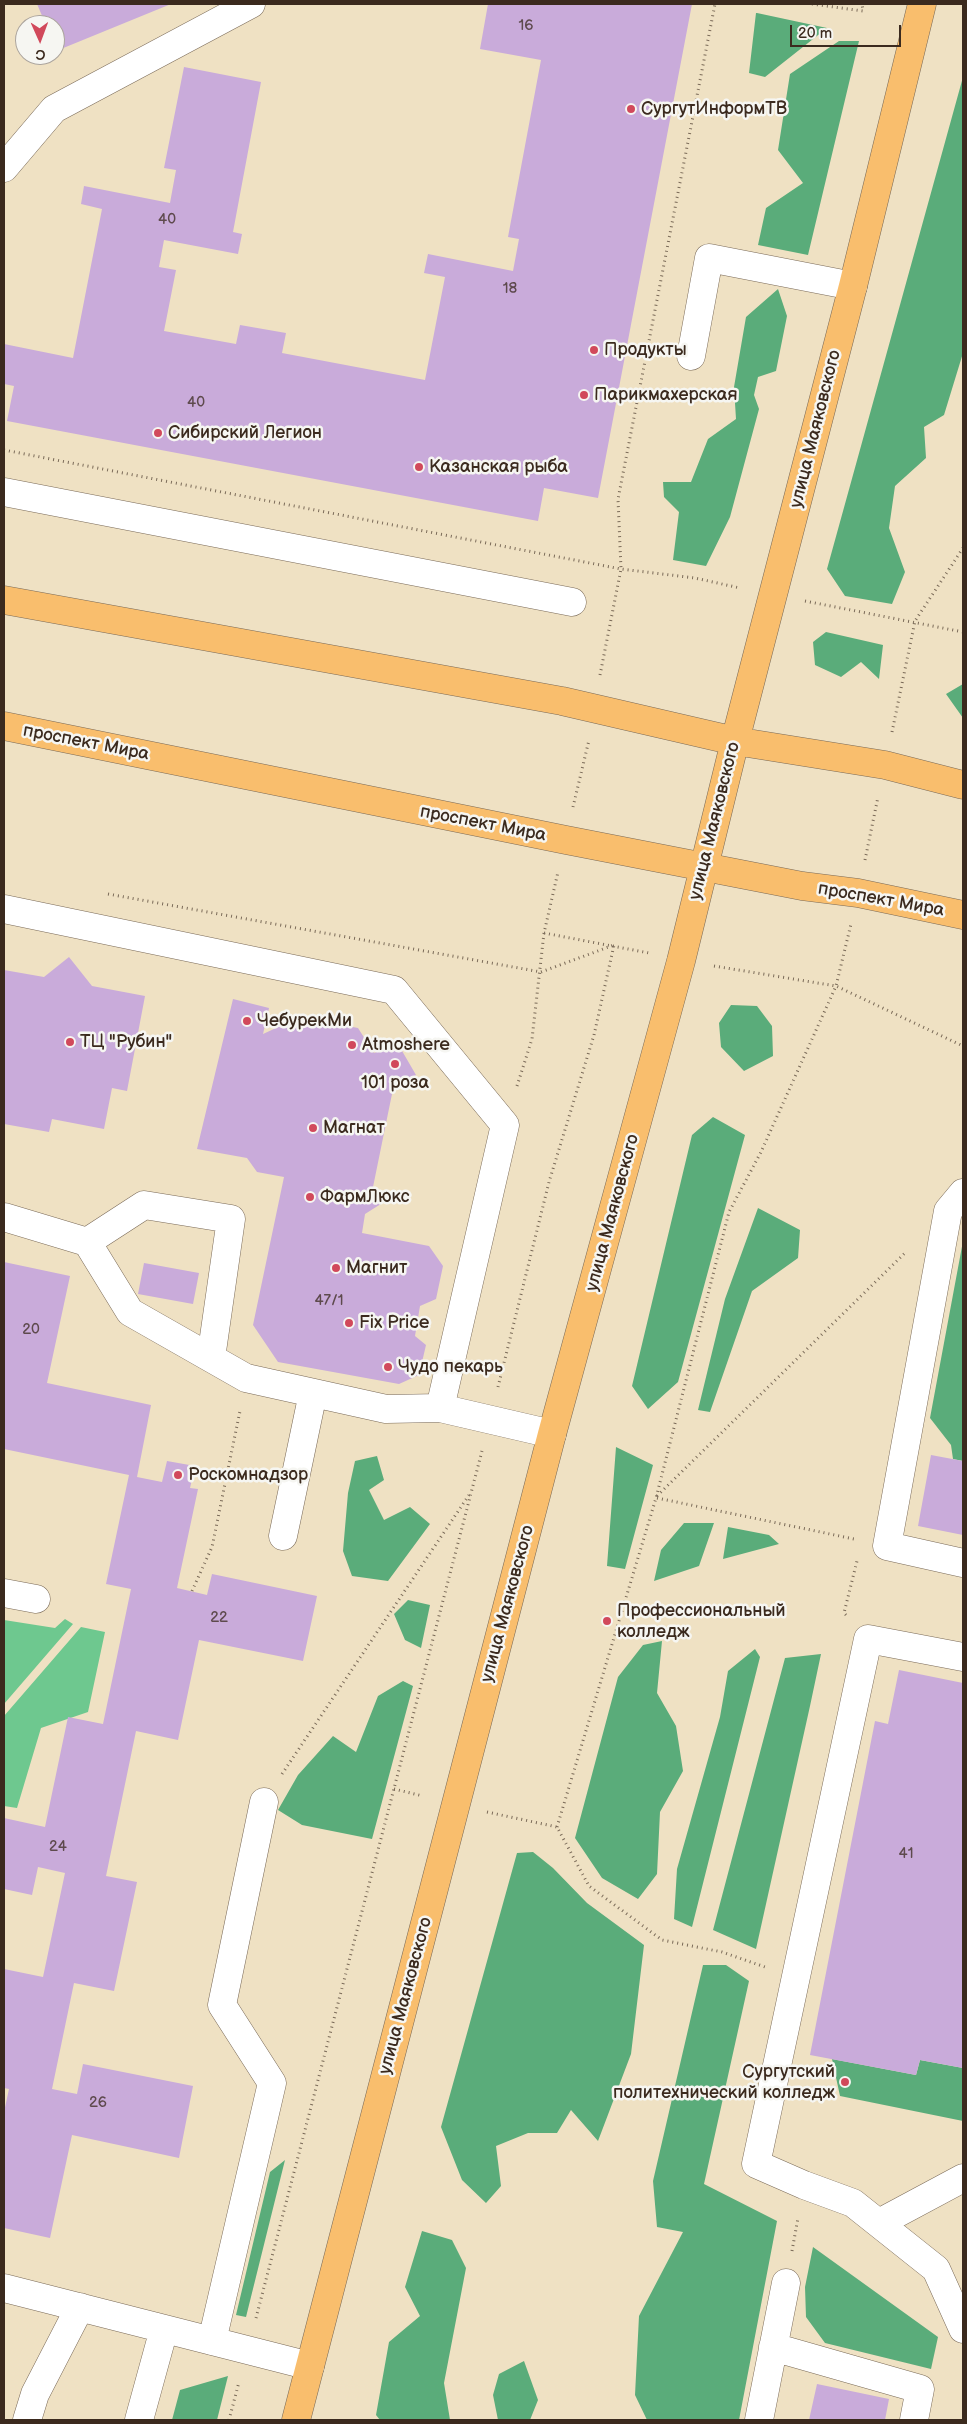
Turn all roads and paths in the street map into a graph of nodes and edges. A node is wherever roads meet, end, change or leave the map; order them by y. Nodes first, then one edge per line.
1 (251, 4) edge
2 (715, 4) edge
3 (812, 4) edge
4 (862, 4) edge
5 (923, 8) edge
6 (4, 168) edge
7 (853, 286) junction
8 (691, 356) dead end
9 (4, 450) edge
10 (4, 492) edge
11 (963, 548) edge
12 (621, 569) junction
13 (774, 595) junction
14 (4, 600) edge
15 (572, 602) dead end
16 (915, 621) junction
17 (963, 632) edge
18 (596, 710) junction
19 (4, 726) edge
20 (735, 741) junction
21 (885, 765) junction
22 (963, 785) edge
23 (566, 840) junction
24 (704, 867) junction
25 (102, 893) dead end
26 (858, 893) junction
27 (4, 909) edge
28 (963, 915) edge
29 (544, 933) junction
30 (614, 945) junction
31 (681, 961) junction
32 (540, 972) junction
33 (836, 986) junction
34 (963, 1046) edge
35 (504, 1124) junction
36 (963, 1193) edge
37 (4, 1217) edge
38 (87, 1242) junction
39 (912, 1246) dead end
40 (211, 1358) junction
41 (246, 1378) junction
42 (313, 1393) junction
43 (440, 1408) junction
44 (490, 1420) junction
45 (552, 1434) junction
46 (471, 1493) junction
47 (656, 1498) junction
48 (283, 1536) dead end
49 (887, 1546) junction
50 (963, 1563) edge
51 (854, 1575) dead end
52 (192, 1591) dead end
53 (4, 1593) edge
54 (36, 1599) dead end
55 (844, 1613) dead end
56 (963, 1657) edge
57 (394, 1789) junction
58 (264, 1802) joint
59 (456, 1805) junction
60 (557, 1826) junction
61 (796, 1976) junction
62 (963, 2178) edge
63 (804, 2185) junction
64 (879, 2223) junction
65 (786, 2283) joint
66 (4, 2288) edge
67 (80, 2307) junction
68 (164, 2329) junction
69 (963, 2329) edge
70 (212, 2341) junction
71 (773, 2347) junction
72 (248, 2350) junction
73 (310, 2366) junction
74 (27, 2420) edge
75 (139, 2420) edge
76 (229, 2420) edge
77 (296, 2420) edge
78 (759, 2420) edge
79 (914, 2420) edge

1 - 6 lane
2 - 12 path
3 - 4 path
5 - 7 main road, улица Маяковского
7 - 8 lane
7 - 13 main road, улица Маяковского
9 - 12 path
10 - 15 lane
11 - 16 path
12 - 13 path
12 - 18 path
13 - 16 path
13 - 20 main road, улица Маяковского
14 - 18 main road
16 - 17 path
16 - 21 path
18 - 20 main road
18 - 23 path
19 - 23 main road, проспект Мира
20 - 21 main road
20 - 24 main road, улица Маяковского
21 - 22 main road
21 - 26 path
23 - 24 main road, проспект Мира
23 - 29 path
24 - 26 main road, проспект Мира
24 - 31 main road, улица Маяковского
25 - 32 path
26 - 28 main road, проспект Мира
26 - 33 path
27 - 35 lane
29 - 30 path
29 - 32 path
30 - 31 path
30 - 32 path
30 - 44 path
31 - 33 path
31 - 45 main road, улица Маяковского
32 - 35 path
33 - 34 path
33 - 47 path
35 - 43 lane
36 - 49 lane
37 - 38 lane
38 - 40 lane
38 - 40 lane
39 - 47 path
40 - 41 lane
41 - 42 lane
41 - 52 path
42 - 43 lane
42 - 48 lane
43 - 44 lane
44 - 45 lane
44 - 46 path
45 - 59 main road, улица Маяковского
46 - 57 path
46 - 58 path
47 - 49 path
47 - 60 path
49 - 50 lane
51 - 55 path
53 - 54 lane
56 - 61 lane
57 - 59 path
57 - 72 path
58 - 70 lane
59 - 60 path
59 - 73 main road, улица Маяковского
60 - 61 path
61 - 63 lane
62 - 64 lane
63 - 64 lane
63 - 65 path
64 - 69 lane
65 - 71 lane
66 - 67 lane
67 - 68 lane
67 - 74 lane
68 - 70 lane
68 - 75 lane
70 - 72 lane
71 - 78 lane
71 - 79 lane
72 - 73 lane
72 - 76 path
73 - 77 main road, улица Маяковского

